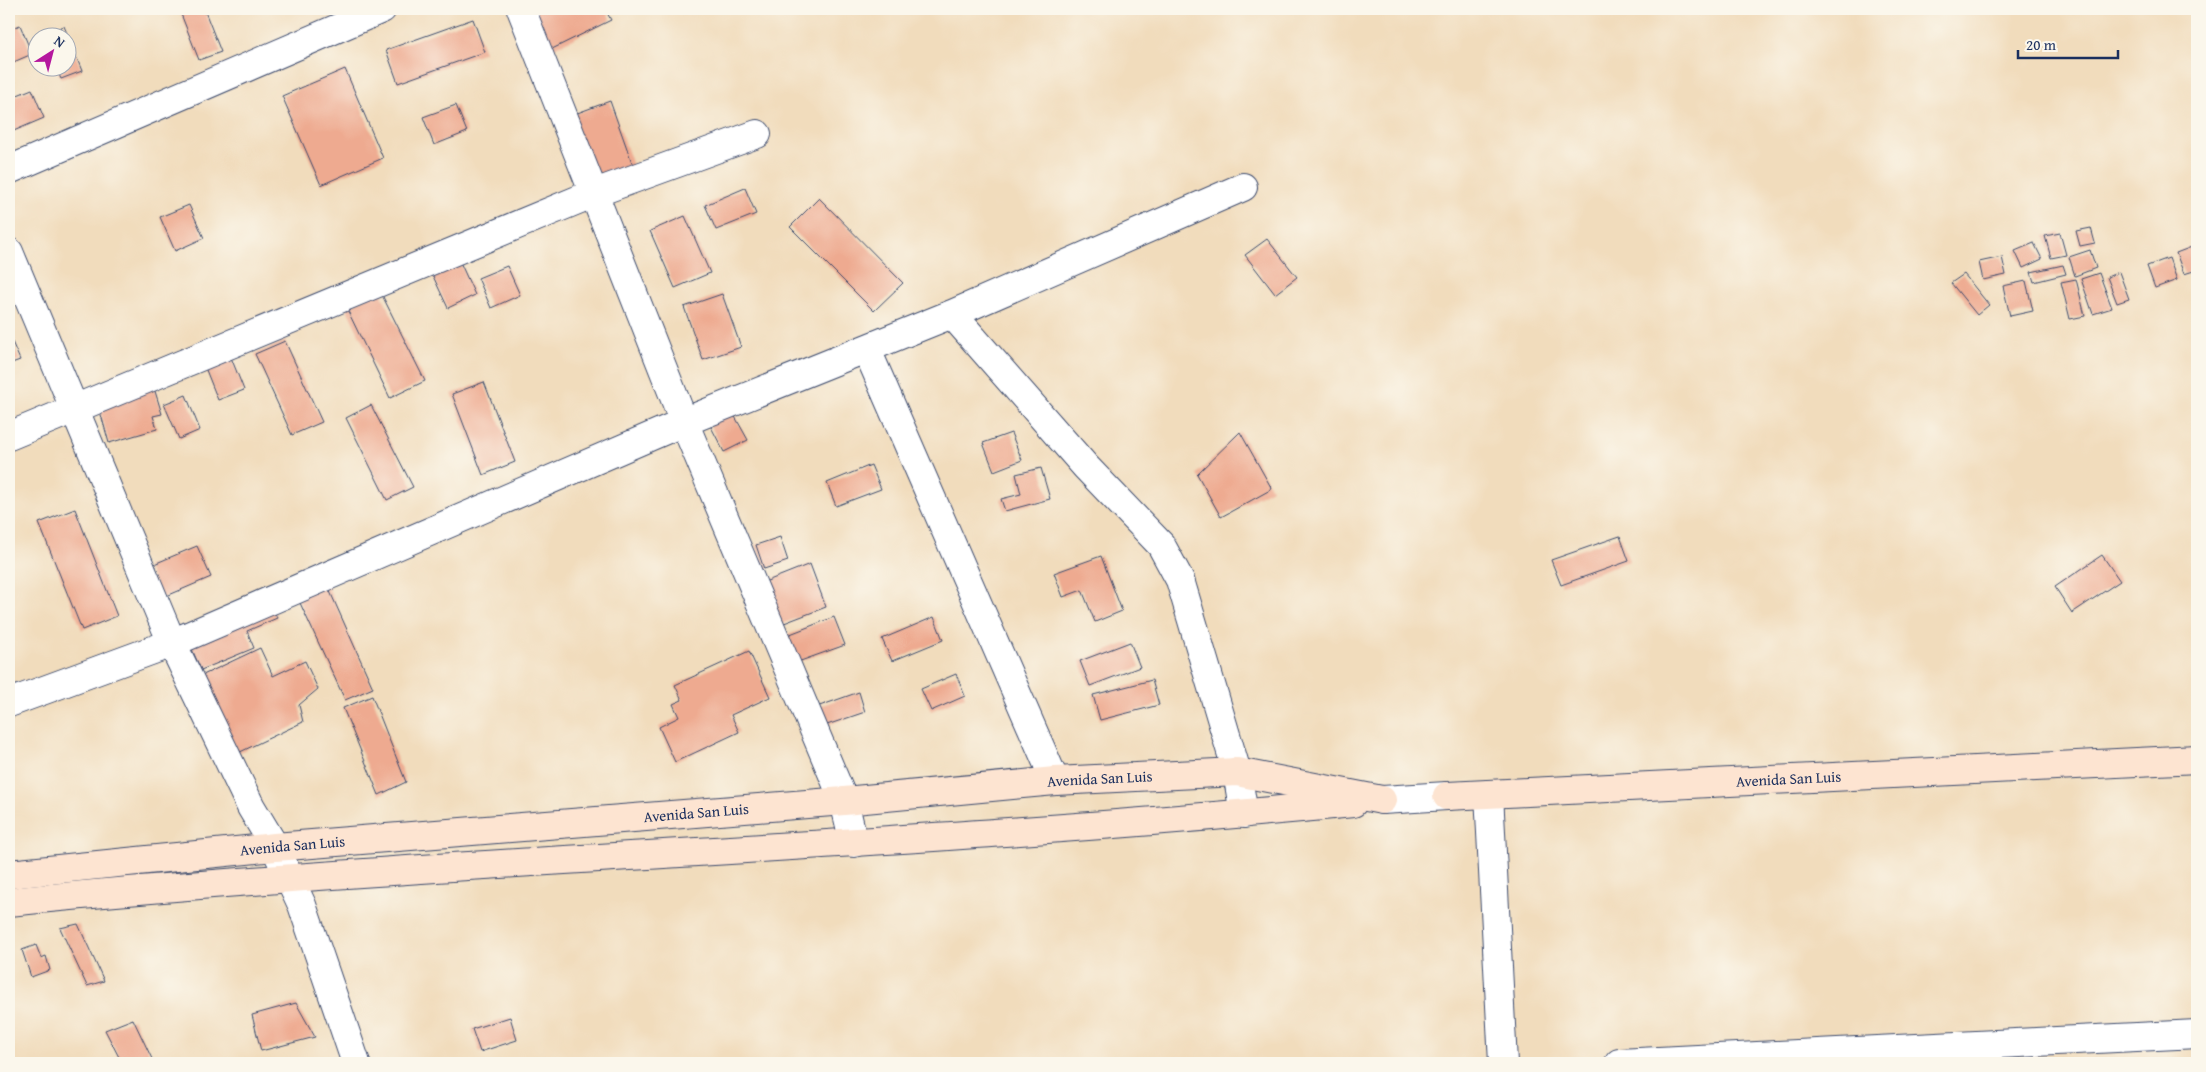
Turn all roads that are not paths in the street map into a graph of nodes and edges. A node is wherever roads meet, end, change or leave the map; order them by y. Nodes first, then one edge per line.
1 (382, 9) edge
2 (521, 9) edge
3 (758, 134) dead end
4 (9, 170) edge
5 (1243, 187) dead end
6 (592, 194) junction
7 (9, 252) edge
8 (952, 314) junction
9 (867, 350) junction
10 (75, 408) junction
11 (684, 422) junction
12 (9, 436) edge
13 (172, 642) junction
14 (9, 703) edge
15 (2197, 759) edge
16 (1236, 772) junction
17 (1055, 781) junction
18 (1489, 794) junction
19 (1447, 796) joint
20 (1382, 800) junction
21 (844, 802) junction
22 (1244, 814) junction
23 (854, 842) junction
24 (274, 847) junction
25 (9, 874) edge
26 (289, 879) junction
27 (9, 902) edge
28 (2197, 1034) edge
29 (356, 1063) edge
30 (1503, 1063) edge
31 (1618, 1063) edge

1 - 4 street
2 - 6 street
3 - 6 street
5 - 8 street
6 - 10 street
6 - 11 street
7 - 10 street
8 - 9 street
8 - 16 street
9 - 11 street
9 - 17 street
10 - 12 street
10 - 13 street
11 - 13 street
11 - 21 street
13 - 14 street
13 - 24 street
15 - 18 main road, Avenida San Luis
16 - 17 main road, Avenida San Luis
16 - 20 main road, Avenida San Luis
16 - 22 street
17 - 21 main road, Avenida San Luis
18 - 19 main road, Avenida San Luis
18 - 30 street
19 - 20 street, Avenida San Luis
20 - 22 main road, Avenida San Luis
21 - 23 street
21 - 24 main road, Avenida San Luis
22 - 23 main road, Avenida San Luis
23 - 26 main road, Avenida San Luis
24 - 25 main road, Avenida San Luis
24 - 26 street
26 - 27 main road, Avenida San Luis
26 - 29 street
28 - 31 street

